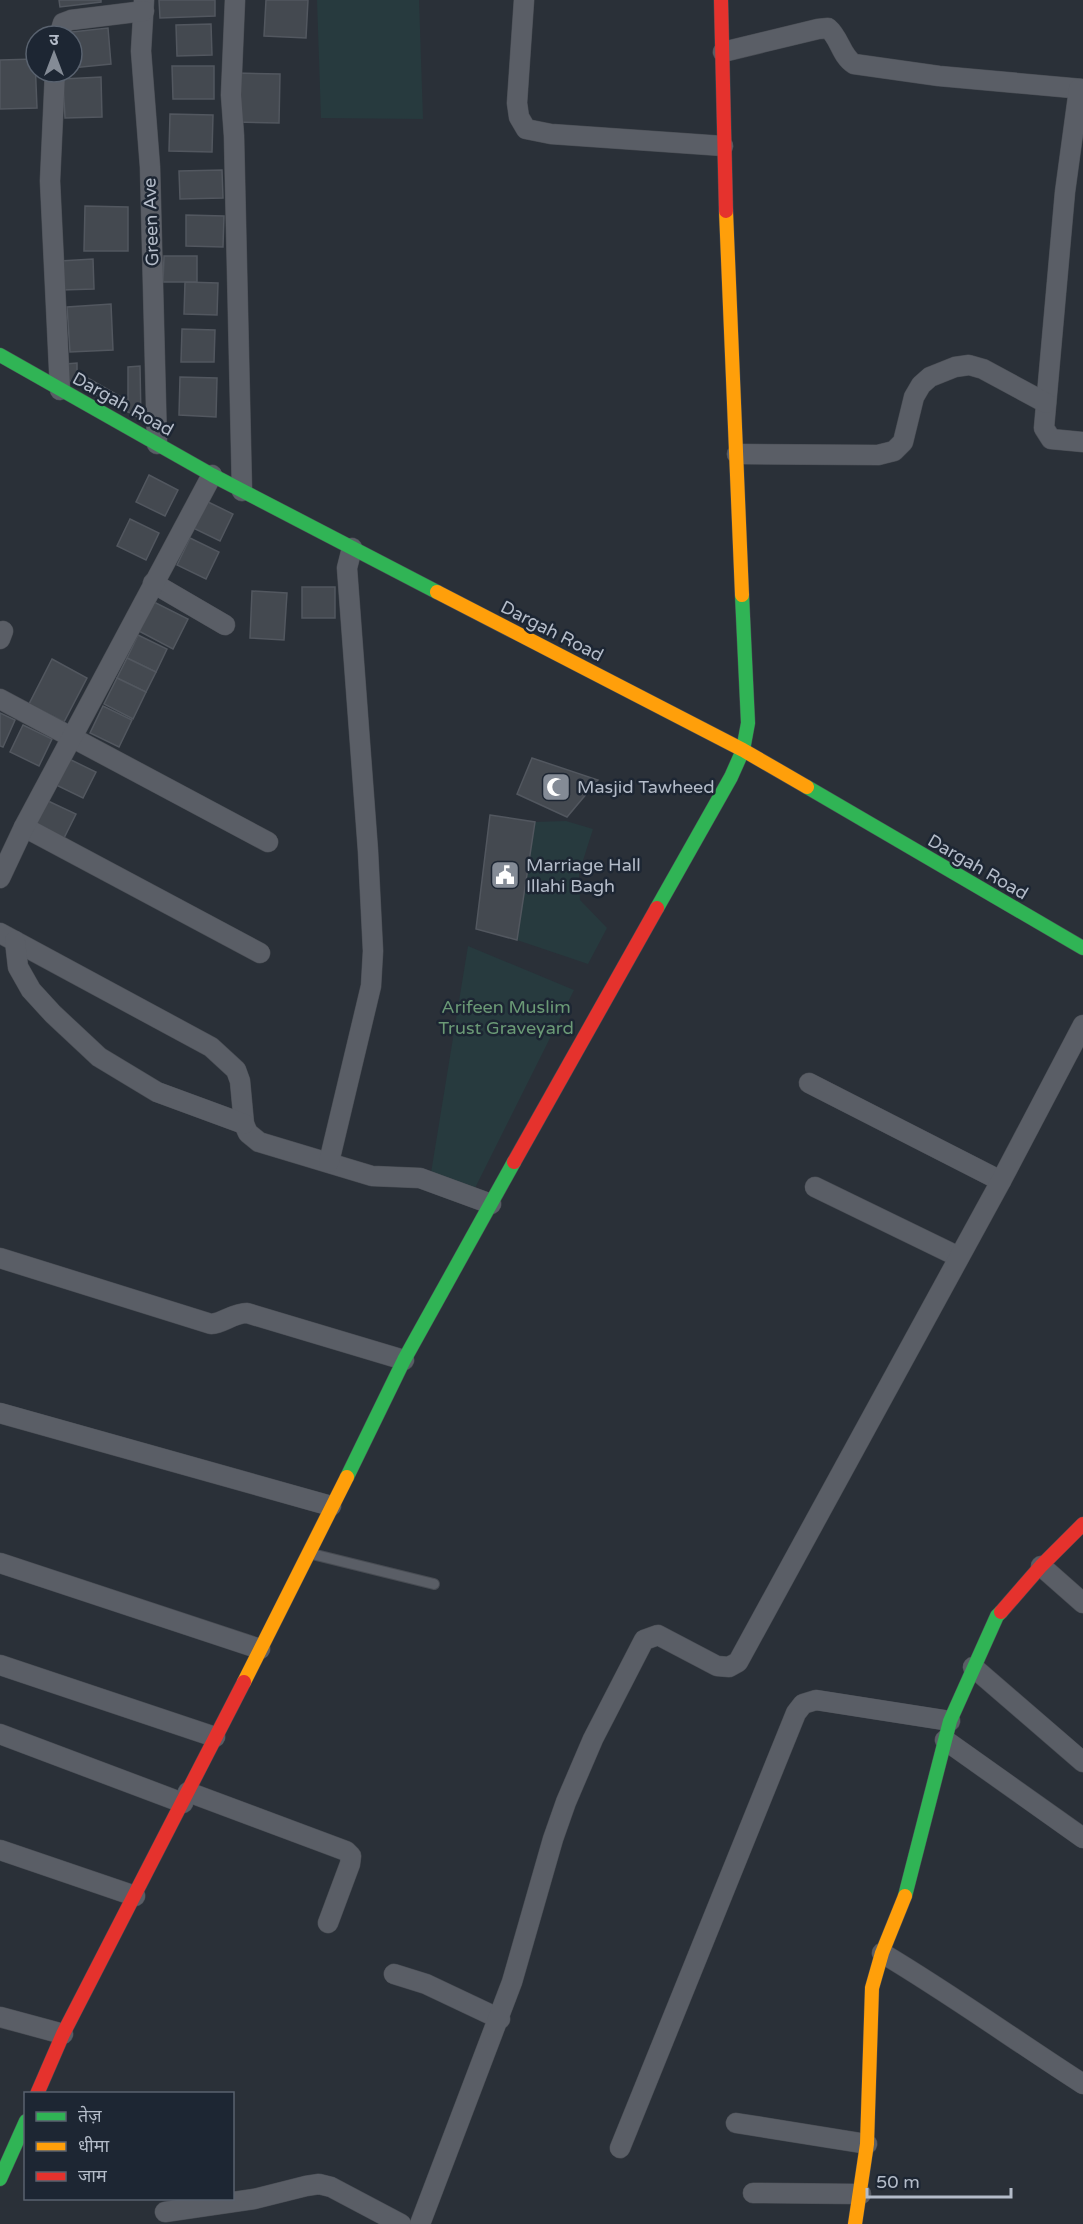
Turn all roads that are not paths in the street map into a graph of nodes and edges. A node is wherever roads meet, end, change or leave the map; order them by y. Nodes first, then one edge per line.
1 (235, 0) edge
2 (524, 0) edge
3 (721, 0) edge
4 (144, 5) edge
5 (63, 24) edge
6 (723, 52) junction
7 (54, 84) edge
8 (1081, 89) edge
9 (723, 146) junction
10 (0, 355) edge
11 (60, 390) junction
12 (1046, 403) junction
13 (1083, 442) edge
14 (157, 444) junction
15 (737, 454) junction
16 (212, 476) junction
17 (242, 491) junction
18 (352, 548) junction
19 (153, 583) junction
20 (225, 625) dead end
21 (0, 699) edge
22 (72, 738) junction
23 (743, 750) junction
24 (24, 827) junction
25 (268, 842) dead end
26 (0, 878) edge
27 (8, 937) edge
28 (1083, 948) edge
29 (260, 953) dead end
30 (1083, 1025) edge
31 (810, 1083) dead end
32 (244, 1124) junction
33 (329, 1162) junction
34 (1001, 1181) junction
35 (815, 1187) dead end
36 (490, 1204) junction
37 (959, 1257) junction
38 (0, 1258) edge
39 (404, 1360) junction
40 (0, 1413) edge
41 (331, 1506) junction
42 (1083, 1524) edge
43 (310, 1553) junction
44 (0, 1563) edge
45 (1041, 1566) junction
46 (434, 1584) dead end
47 (1083, 1603) edge
48 (260, 1649) junction
49 (0, 1665) edge
50 (974, 1666) junction
51 (950, 1721) junction
52 (0, 1734) edge
53 (215, 1737) junction
54 (945, 1740) junction
55 (1083, 1762) edge
56 (185, 1798) junction
57 (1083, 1838) edge
58 (0, 1850) edge
59 (135, 1896) junction
60 (328, 1923) dead end
61 (882, 1953) junction
62 (394, 1974) dead end
63 (0, 2017) edge
64 (500, 2019) junction
65 (63, 2034) junction
66 (1083, 2084) edge
67 (39, 2092) edge
68 (736, 2123) dead end
69 (24, 2125) edge
70 (867, 2144) junction
71 (620, 2148) dead end
72 (1, 2175) edge
73 (753, 2193) dead end
74 (861, 2194) junction
75 (165, 2212) dead end
76 (401, 2224) edge
77 (420, 2224) edge
78 (855, 2224) edge

1 - 17 street
2 - 9 street
3 - 6 street
4 - 5 street
4 - 14 street, Green Ave
6 - 8 street
6 - 9 street
7 - 11 street
8 - 12 street
9 - 15 street
10 - 11 street, Dargah Road
11 - 14 street, Dargah Road
12 - 13 street
12 - 15 street
14 - 16 street, Dargah Road
15 - 23 street
16 - 17 street, Dargah Road
16 - 19 street
17 - 18 street, Dargah Road
18 - 23 street, Dargah Road
18 - 33 street
19 - 20 street
19 - 22 street
21 - 22 street
22 - 24 street
22 - 25 street
23 - 28 street, Dargah Road
23 - 36 street
24 - 26 street
24 - 29 street
27 - 32 street
27 - 32 street
30 - 34 street
31 - 34 street
32 - 33 street
33 - 36 street
34 - 37 street
35 - 37 street
36 - 39 street
37 - 64 street
38 - 39 street
39 - 41 street
40 - 41 street
41 - 43 street
42 - 45 street
43 - 46 lane
43 - 48 street
44 - 48 street
45 - 47 street
45 - 50 street
48 - 53 street
49 - 53 street
50 - 51 street
50 - 55 street
51 - 54 street
51 - 71 street
52 - 56 street
53 - 56 street
54 - 57 street
54 - 61 street
56 - 59 street
56 - 60 street
58 - 59 street
59 - 65 street
61 - 66 street
61 - 70 street
62 - 64 street
63 - 65 street
64 - 77 street
65 - 67 street
68 - 70 street
69 - 72 street
70 - 74 street
73 - 74 street
74 - 78 street
75 - 76 street

